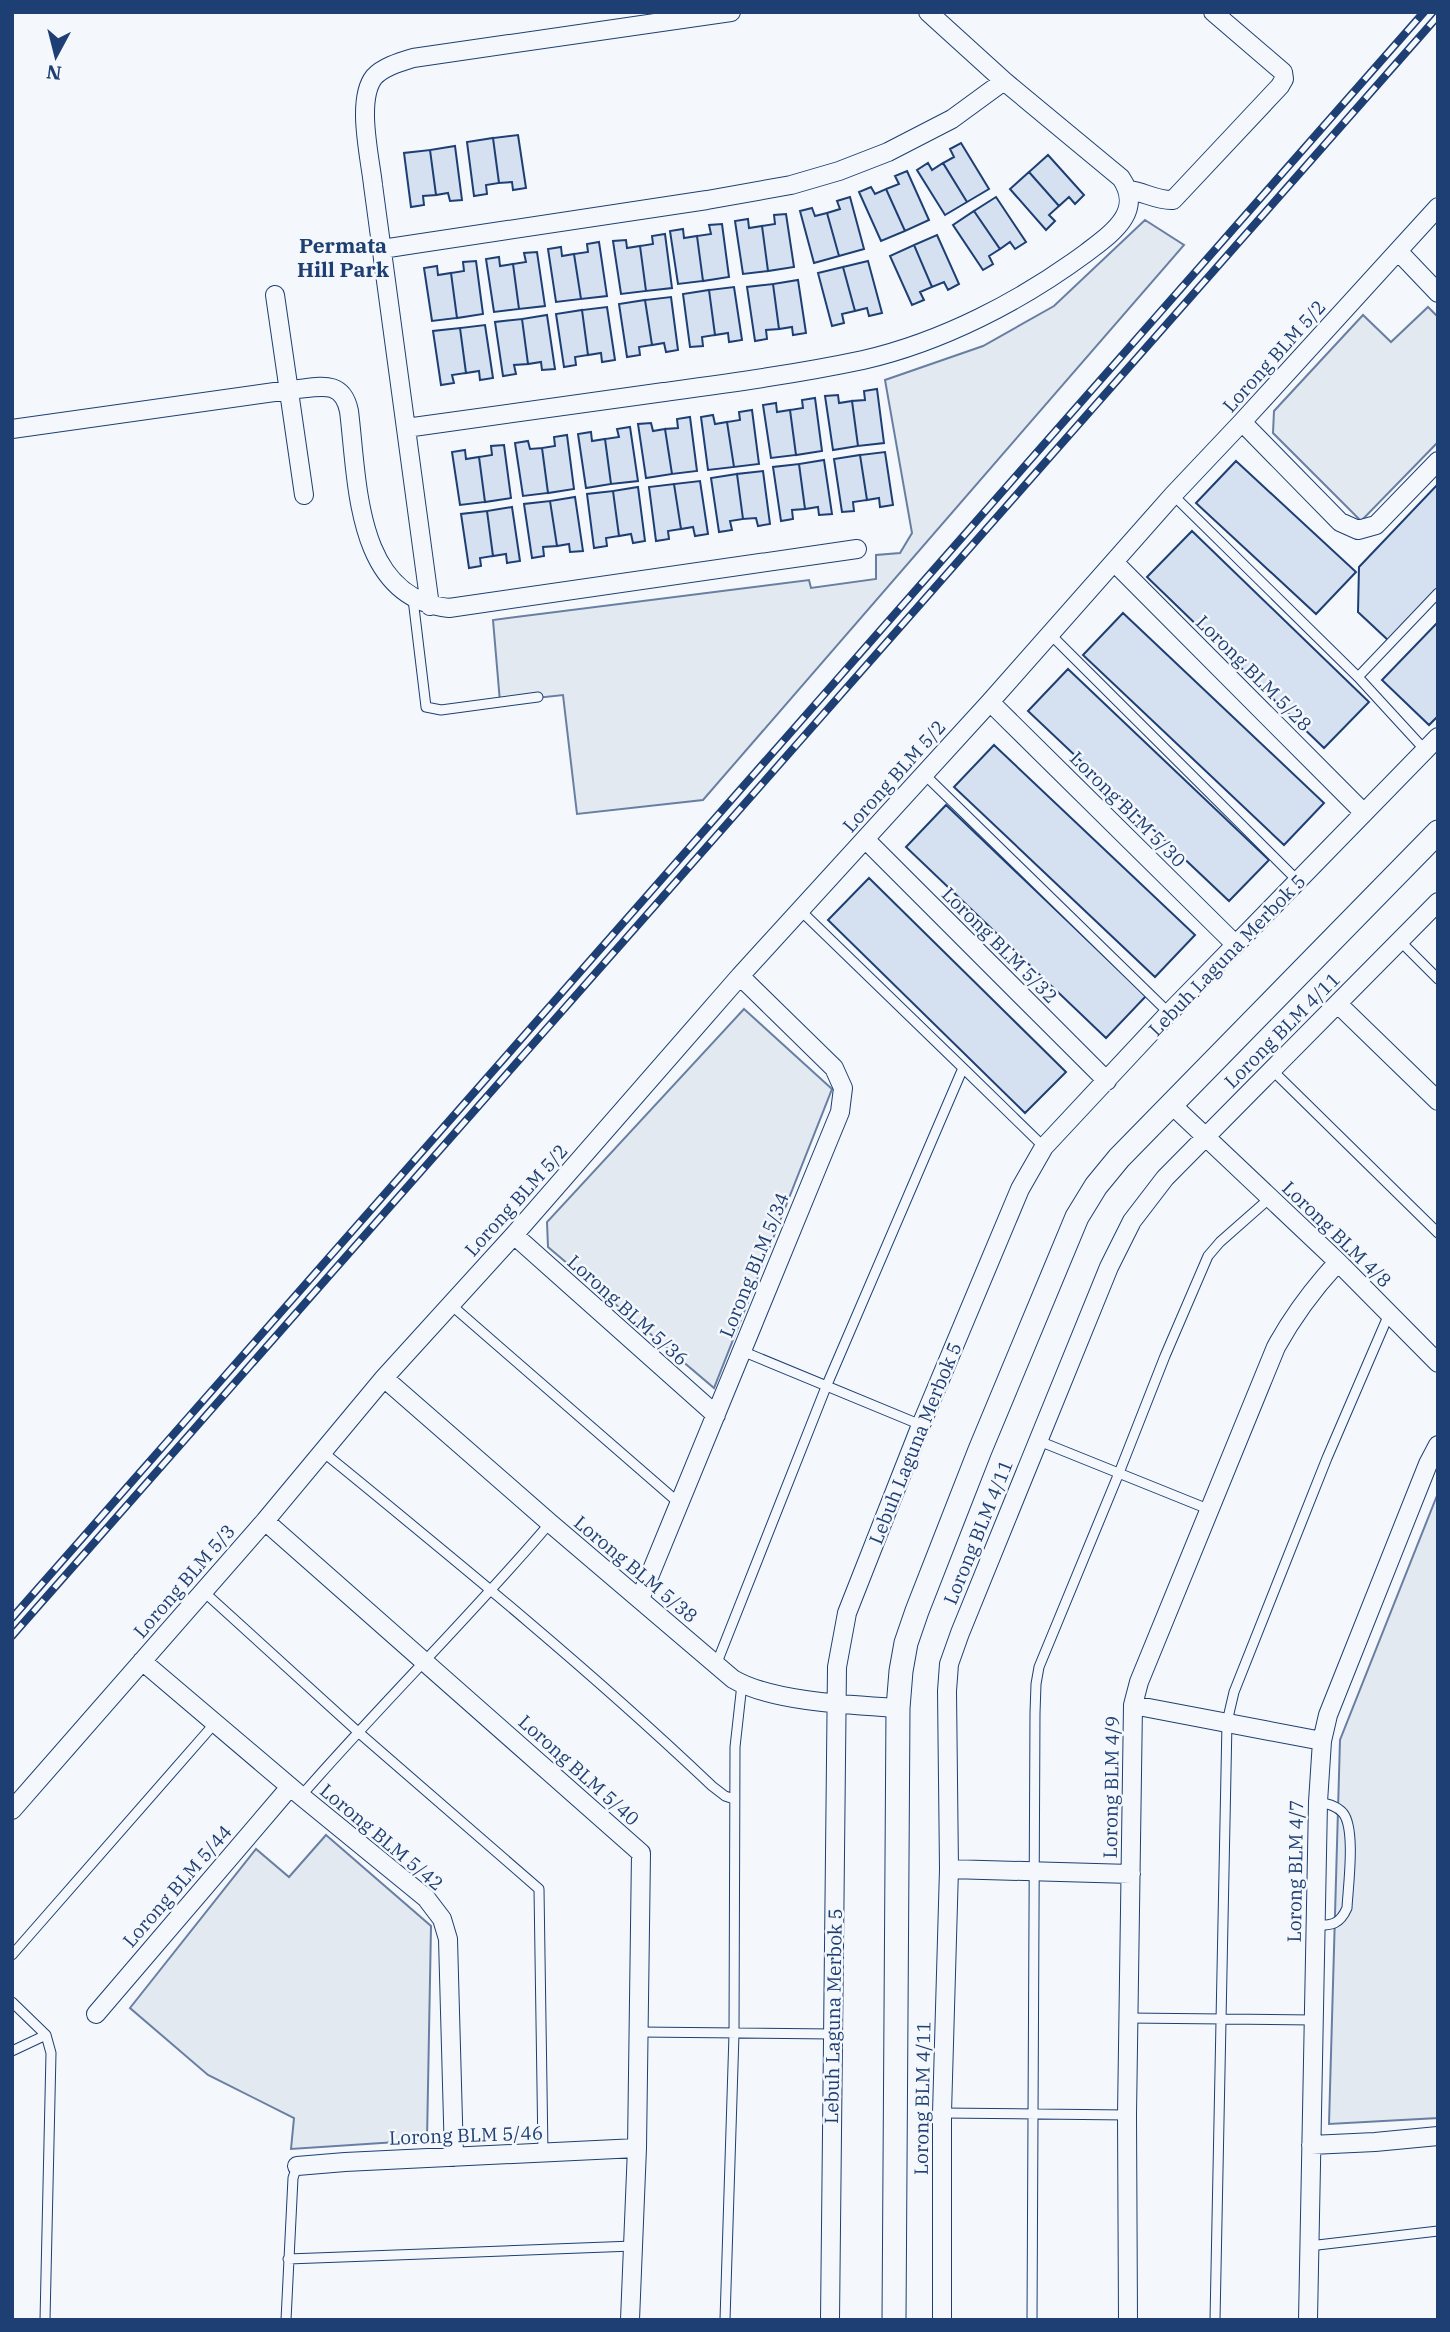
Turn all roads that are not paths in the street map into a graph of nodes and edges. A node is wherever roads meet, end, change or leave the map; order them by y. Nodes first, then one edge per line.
1 (731, 12) edge
2 (928, 12) edge
3 (1213, 12) edge
4 (1004, 81) junction
5 (1129, 190) junction
6 (1438, 206) edge
7 (382, 249) junction
8 (1398, 251) junction
9 (1438, 293) edge
10 (275, 295) dead end
11 (289, 390) junction
12 (1242, 422) junction
13 (406, 428) junction
14 (12, 429) edge
15 (1436, 467) edge
16 (304, 495) dead end
17 (1173, 495) junction
18 (857, 550) dead end
19 (1115, 563) junction
20 (1438, 593) edge
21 (413, 599) junction
22 (430, 606) junction
23 (1050, 634) junction
24 (1358, 677) junction
25 (538, 697) dead end
26 (990, 702) junction
27 (1432, 743) edge
28 (924, 774) junction
29 (1364, 813) junction
30 (1438, 832) edge
31 (864, 839) junction
32 (1298, 881) junction
33 (1438, 902) edge
34 (800, 911) junction
35 (1400, 941) junction
36 (1236, 945) junction
37 (740, 976) junction
38 (1438, 979) edge
39 (1338, 1004) junction
40 (1169, 1013) junction
41 (963, 1068) junction
42 (1272, 1070) junction
43 (1107, 1080) junction
44 (1438, 1101) edge
45 (1172, 1105) junction
46 (1206, 1137) junction
47 (1044, 1147) junction
48 (1270, 1198) junction
49 (1438, 1233) edge
50 (513, 1235) junction
51 (1338, 1262) junction
52 (450, 1304) junction
53 (1389, 1314) junction
54 (741, 1351) junction
55 (1438, 1363) edge
56 (384, 1378) junction
57 (826, 1387) junction
58 (716, 1415) junction
59 (921, 1425) junction
60 (1039, 1441) junction
61 (1438, 1445) edge
62 (323, 1452) junction
63 (1119, 1474) junction
64 (680, 1504) junction
65 (1208, 1509) junction
66 (265, 1521) junction
67 (550, 1523) junction
68 (493, 1590) junction
69 (203, 1591) junction
70 (640, 1599) junction
71 (142, 1661) junction
72 (425, 1662) junction
73 (716, 1665) junction
74 (742, 1684) junction
75 (837, 1704) junction
76 (1133, 1705) junction
77 (898, 1708) junction
78 (1227, 1722) junction
79 (215, 1723) junction
80 (357, 1731) junction
81 (1322, 1741) junction
82 (296, 1791) junction
83 (734, 1799) junction
84 (1318, 1802) junction
85 (12, 1810) edge
86 (950, 1869) junction
87 (1034, 1872) junction
88 (1130, 1874) junction
89 (1315, 1925) junction
90 (12, 1955) edge
91 (12, 2002) edge
92 (96, 2014) dead end
93 (1128, 2018) junction
94 (1219, 2019) junction
95 (1313, 2020) junction
96 (639, 2032) junction
97 (734, 2034) junction
98 (832, 2034) junction
99 (46, 2035) junction
100 (12, 2052) edge
101 (942, 2113) junction
102 (1034, 2114) junction
103 (1127, 2115) junction
104 (1438, 2136) edge
105 (1311, 2145) junction
106 (636, 2148) junction
107 (542, 2153) junction
108 (454, 2157) junction
109 (297, 2166) joint
110 (1438, 2231) edge
111 (633, 2246) junction
112 (1309, 2246) junction
113 (288, 2259) junction
114 (45, 2320) edge
115 (286, 2320) edge
116 (630, 2320) edge
117 (725, 2320) edge
118 (830, 2320) edge
119 (894, 2320) edge
120 (942, 2320) edge
121 (1032, 2320) edge
122 (1128, 2320) edge
123 (1214, 2320) edge
124 (1308, 2320) edge

1 - 7 street
2 - 4 street
3 - 5 street
4 - 5 street
4 - 7 street
5 - 13 street
6 - 8 street, Lorong BLM 5/2
7 - 13 street
8 - 9 street
8 - 12 street, Lorong BLM 5/2
10 - 11 street
11 - 14 street
11 - 16 street
11 - 21 street
12 - 15 street
12 - 17 street, Lorong BLM 5/2
13 - 22 street
17 - 19 street, Lorong BLM 5/2
17 - 24 lane
18 - 22 street
19 - 23 street, Lorong BLM 5/2
19 - 29 street, Lorong BLM 5/28
20 - 24 lane
21 - 22 street
21 - 25 lane
23 - 26 street, Lorong BLM 5/2
23 - 32 lane
24 - 27 lane
26 - 28 street, Lorong BLM 5/2
26 - 36 street, Lorong BLM 5/30
27 - 29 street, Lebuh Laguna Merbok 5
28 - 31 street, Lorong BLM 5/2
28 - 40 lane
29 - 32 street, Lebuh Laguna Merbok 5
30 - 45 street
31 - 34 street, Lorong BLM 5/2
31 - 43 street, Lorong BLM 5/32
32 - 36 street, Lebuh Laguna Merbok 5
33 - 35 street, Lorong BLM 4/11
34 - 37 street, Lorong BLM 5/2
34 - 41 lane
35 - 38 lane
35 - 39 street, Lorong BLM 4/11
36 - 40 street, Lebuh Laguna Merbok 5
37 - 50 street, Lorong BLM 5/2
37 - 54 street, Lorong BLM 5/34
39 - 42 street, Lorong BLM 4/11
39 - 44 street
40 - 43 street, Lebuh Laguna Merbok 5
41 - 47 lane
41 - 57 lane
42 - 46 street, Lorong BLM 4/11
42 - 49 lane
43 - 47 street, Lebuh Laguna Merbok 5
45 - 46 street, Lorong BLM 4/8
45 - 77 street
46 - 48 street, Lorong BLM 4/8
46 - 60 street, Lorong BLM 4/11
47 - 59 street, Lebuh Laguna Merbok 5
48 - 51 street, Lorong BLM 4/8
48 - 63 lane
50 - 52 street, Lorong BLM 5/2
50 - 58 street, Lorong BLM 5/36
51 - 53 street, Lorong BLM 4/8
51 - 65 street, Lorong BLM 4/9
52 - 56 street, Lorong BLM 5/2
52 - 64 lane
53 - 55 street, Lorong BLM 4/8
53 - 78 lane
54 - 57 lane
54 - 58 street, Lorong BLM 5/34
56 - 62 street, Lorong BLM 5/3
56 - 67 street, Lorong BLM 5/38
57 - 59 lane
57 - 73 lane
58 - 64 street, Lorong BLM 5/34
59 - 75 street, Lebuh Laguna Merbok 5
60 - 63 lane
60 - 86 street, Lorong BLM 4/11
61 - 81 street, Lorong BLM 4/7
62 - 66 street, Lorong BLM 5/3
62 - 68 lane
63 - 65 lane
63 - 87 lane
64 - 70 street, Lorong BLM 5/34
65 - 76 street, Lorong BLM 4/9
66 - 69 street, Lorong BLM 5/3
66 - 72 street, Lorong BLM 5/40
67 - 68 lane
67 - 70 street, Lorong BLM 5/38
68 - 72 lane
68 - 83 lane
69 - 71 street, Lorong BLM 5/3
69 - 80 lane
70 - 73 street, Lorong BLM 5/38
71 - 79 street, Lorong BLM 5/42
71 - 85 street, Lorong BLM 5/3
72 - 80 lane
72 - 96 street, Lorong BLM 5/40
73 - 74 street, Lorong BLM 5/38
74 - 75 street, Lorong BLM 5/38
74 - 83 lane
75 - 77 street, Lorong BLM 5/38
75 - 98 street, Lebuh Laguna Merbok 5
76 - 78 street
76 - 88 street, Lorong BLM 4/9
77 - 119 street
78 - 81 street
78 - 94 lane
79 - 82 street, Lorong BLM 5/42
79 - 90 lane
80 - 82 lane
80 - 107 lane
81 - 84 street, Lorong BLM 4/7
82 - 92 street, Lorong BLM 5/44
82 - 108 street, Lorong BLM 5/42
83 - 97 lane
84 - 89 street, Lorong BLM 4/7
84 - 89 lane
86 - 87 street
86 - 101 street, Lorong BLM 4/11
87 - 88 street
87 - 102 lane
88 - 93 street, Lorong BLM 4/9
89 - 95 street, Lorong BLM 4/7
91 - 99 lane
93 - 94 lane
93 - 103 street, Lorong BLM 4/9
94 - 95 lane
94 - 123 lane
95 - 105 street, Lorong BLM 4/7
96 - 97 lane
96 - 106 street, Lorong BLM 5/40
97 - 98 lane
97 - 117 lane
98 - 118 street, Lebuh Laguna Merbok 5
99 - 100 lane
99 - 114 lane
101 - 102 lane
101 - 120 street, Lorong BLM 4/11
102 - 103 lane
102 - 121 lane
103 - 122 street, Lorong BLM 4/9
104 - 105 street
105 - 112 street, Lorong BLM 4/7
106 - 107 street, Lorong BLM 5/46
106 - 111 street, Lorong BLM 5/40
107 - 108 street, Lorong BLM 5/46
108 - 109 street, Lorong BLM 5/46
109 - 113 lane
110 - 112 lane
111 - 113 lane
111 - 116 street, Lorong BLM 5/40
112 - 124 street, Lorong BLM 4/7
113 - 115 lane

